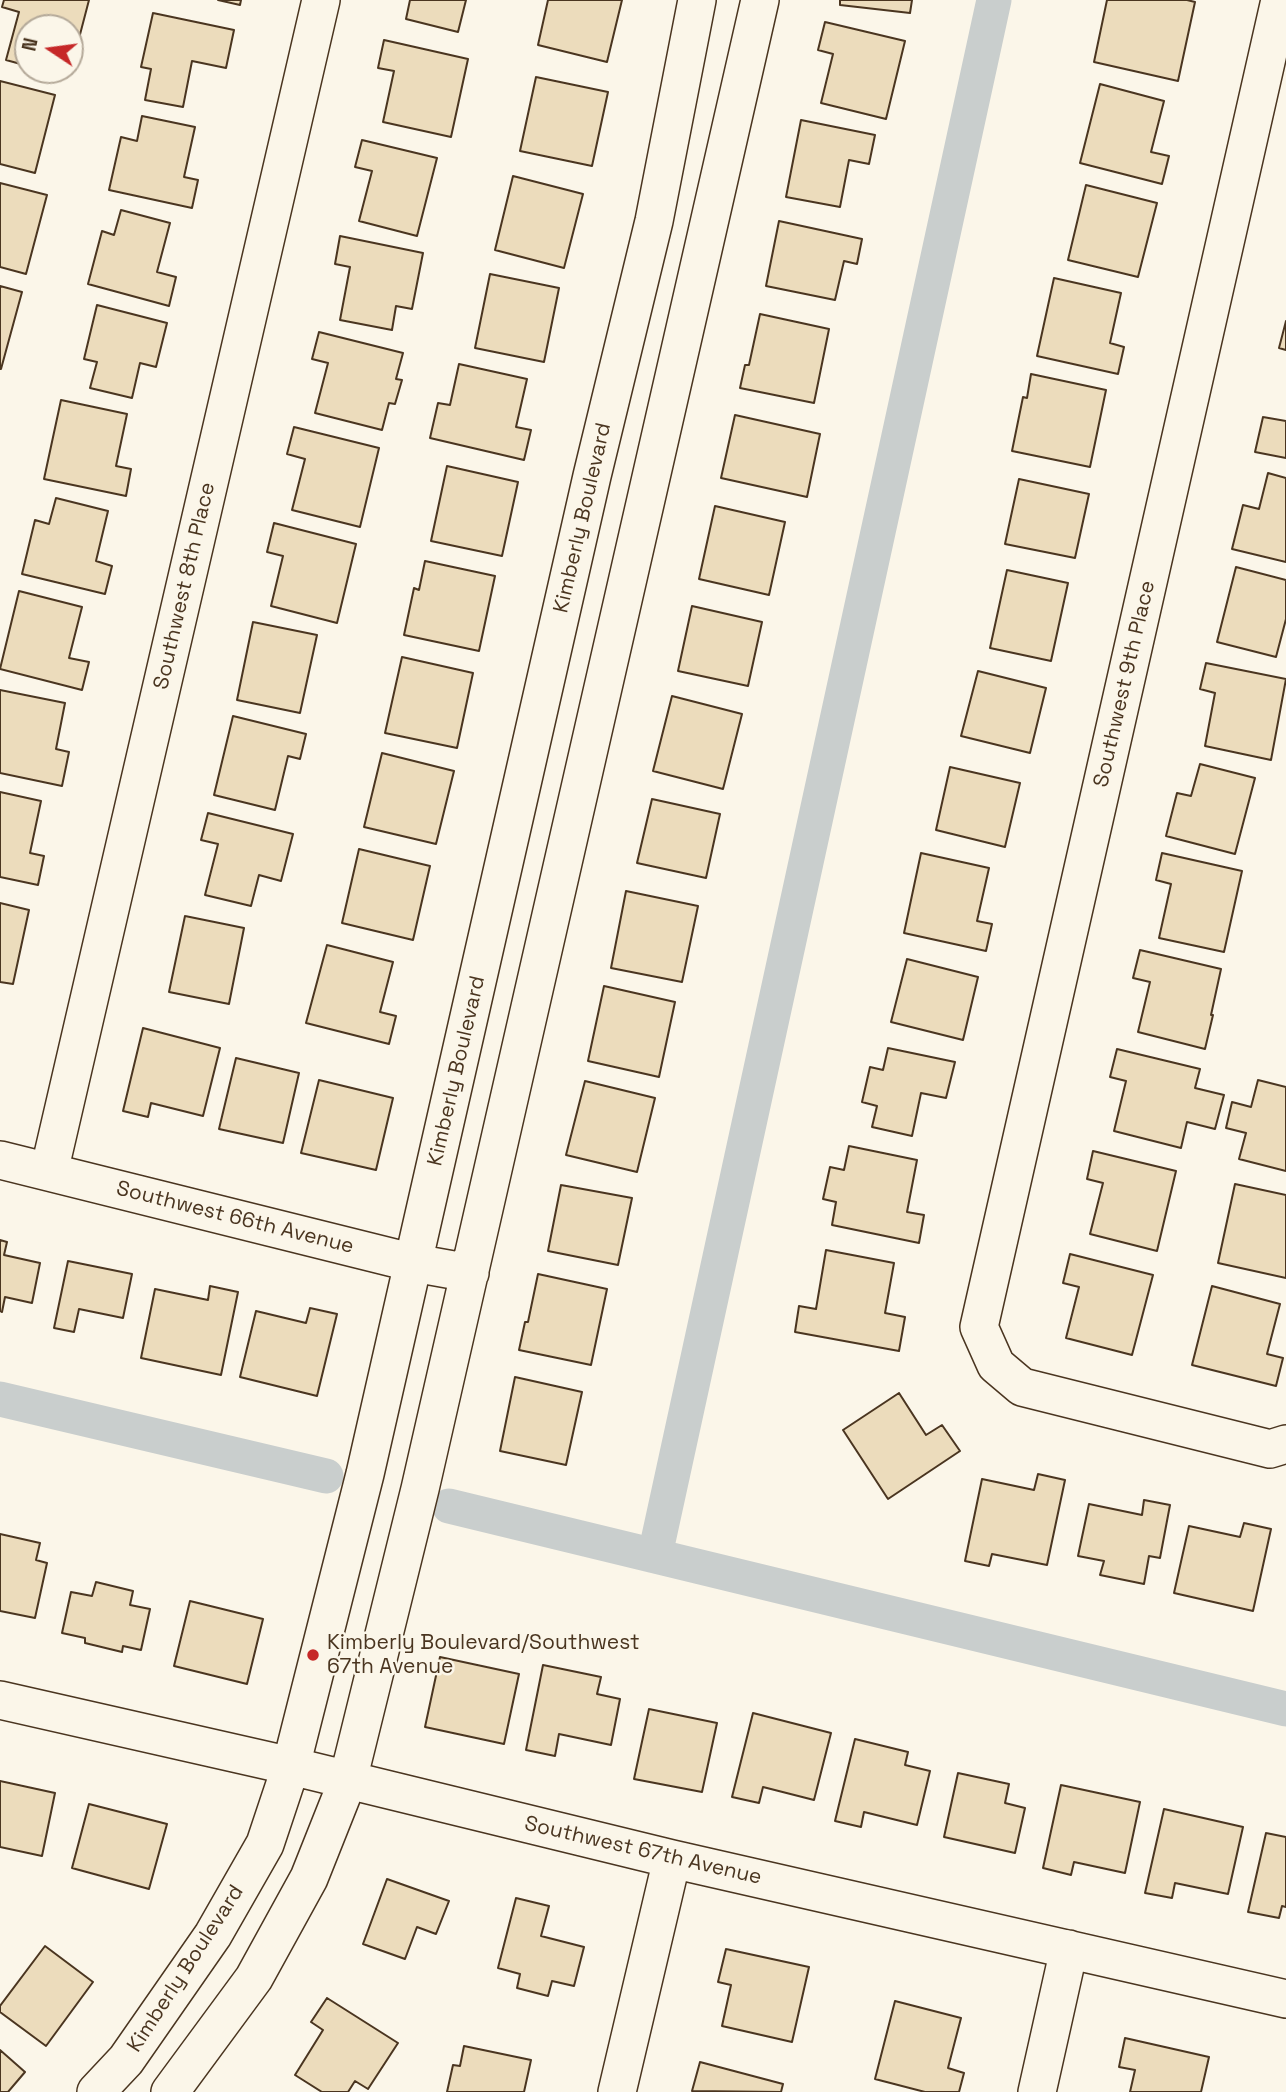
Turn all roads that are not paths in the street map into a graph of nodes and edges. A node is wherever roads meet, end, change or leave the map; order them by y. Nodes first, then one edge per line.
1 (321, 0) edge
2 (697, 0) edge
3 (760, 0) edge
4 (1280, 0) edge
5 (592, 476) junction
6 (648, 489) junction
7 (0, 1160) edge
8 (49, 1172) junction
9 (414, 1263) junction
10 (470, 1273) junction
11 (1286, 1444) edge
12 (0, 1700) edge
13 (291, 1766) junction
14 (348, 1780) junction
15 (672, 1859) junction
16 (1069, 1949) junction
17 (1286, 1999) edge
18 (96, 2092) edge
19 (170, 2092) edge
20 (617, 2092) edge
21 (1037, 2092) edge

1 - 8 street, Southwest 8th Place
2 - 5 street, Kimberly Boulevard
3 - 6 street
4 - 11 street, Southwest 9th Place
5 - 6 street
5 - 9 street, Kimberly Boulevard
6 - 10 street
7 - 8 street, Southwest 66th Avenue
8 - 9 street, Southwest 66th Avenue
9 - 10 street, Southwest 66th Avenue
9 - 13 street, Kimberly Boulevard
10 - 14 street
12 - 13 street, Southwest 67th Avenue
13 - 14 street, Southwest 67th Avenue
13 - 18 street, Kimberly Boulevard
14 - 15 street, Southwest 67th Avenue
14 - 19 street
15 - 16 street, Southwest 67th Avenue
15 - 20 street
16 - 17 street, Southwest 67th Avenue
16 - 21 street

